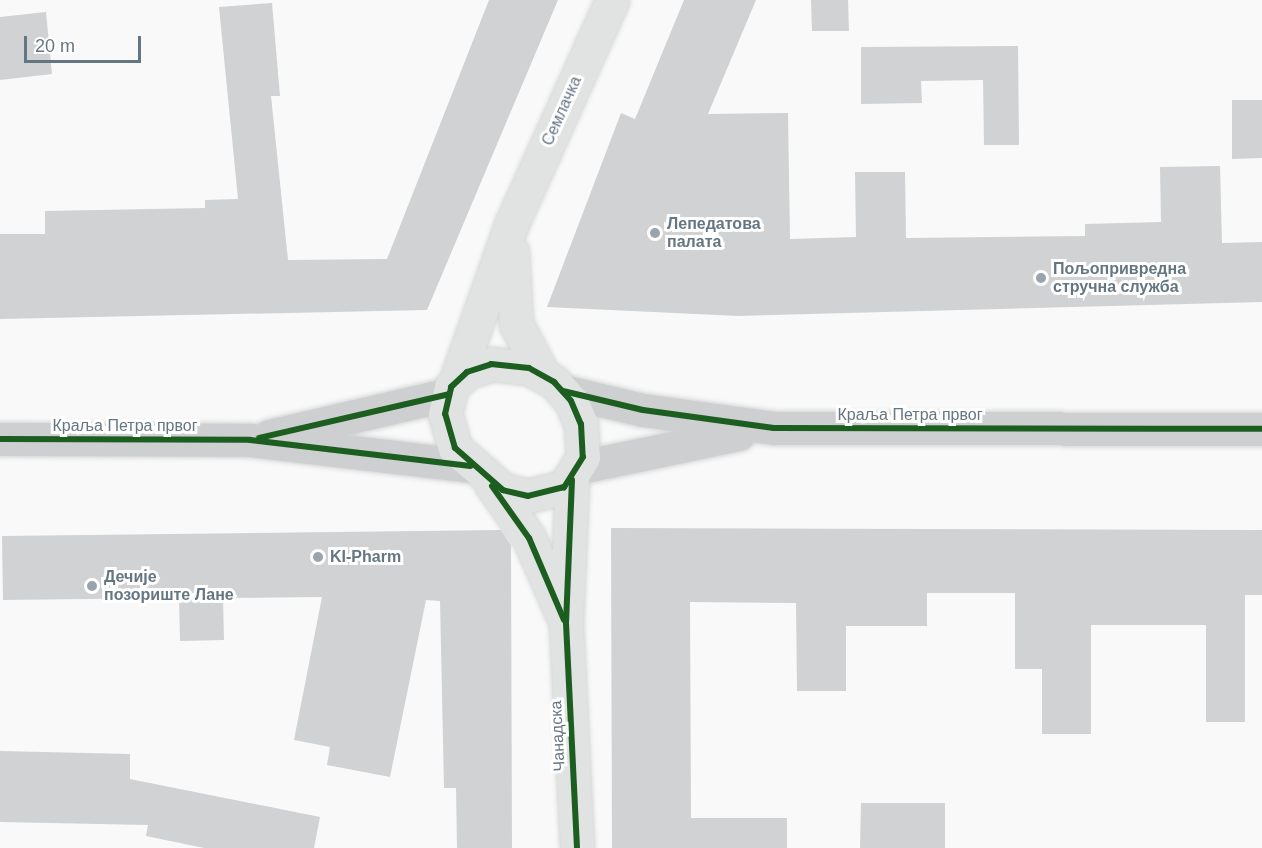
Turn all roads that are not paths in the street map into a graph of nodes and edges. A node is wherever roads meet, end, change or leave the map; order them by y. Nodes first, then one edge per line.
1 (612, 0) edge
2 (512, 223) junction
3 (553, 383) junction
4 (453, 386) junction
5 (774, 428) junction
6 (1262, 429) edge
7 (0, 439) edge
8 (250, 440) junction
9 (577, 474) junction
10 (480, 475) junction
11 (566, 623) junction
12 (577, 848) edge

1 - 2 main road, Семлачка
2 - 3 main road, Семлачка
2 - 4 main road, Семлачка
3 - 4 main road
3 - 5 street, Краља Петра првог
3 - 9 main road
4 - 8 street, Краља Петра првог
4 - 10 main road
5 - 6 street, Краља Петра првог
5 - 9 street, Краља Петра првог
7 - 8 street, Краља Петра првог
8 - 10 street, Краља Петра првог
9 - 10 main road
9 - 11 main road, Чанадска
10 - 11 main road, Чанадска
11 - 12 main road, Чанадска

